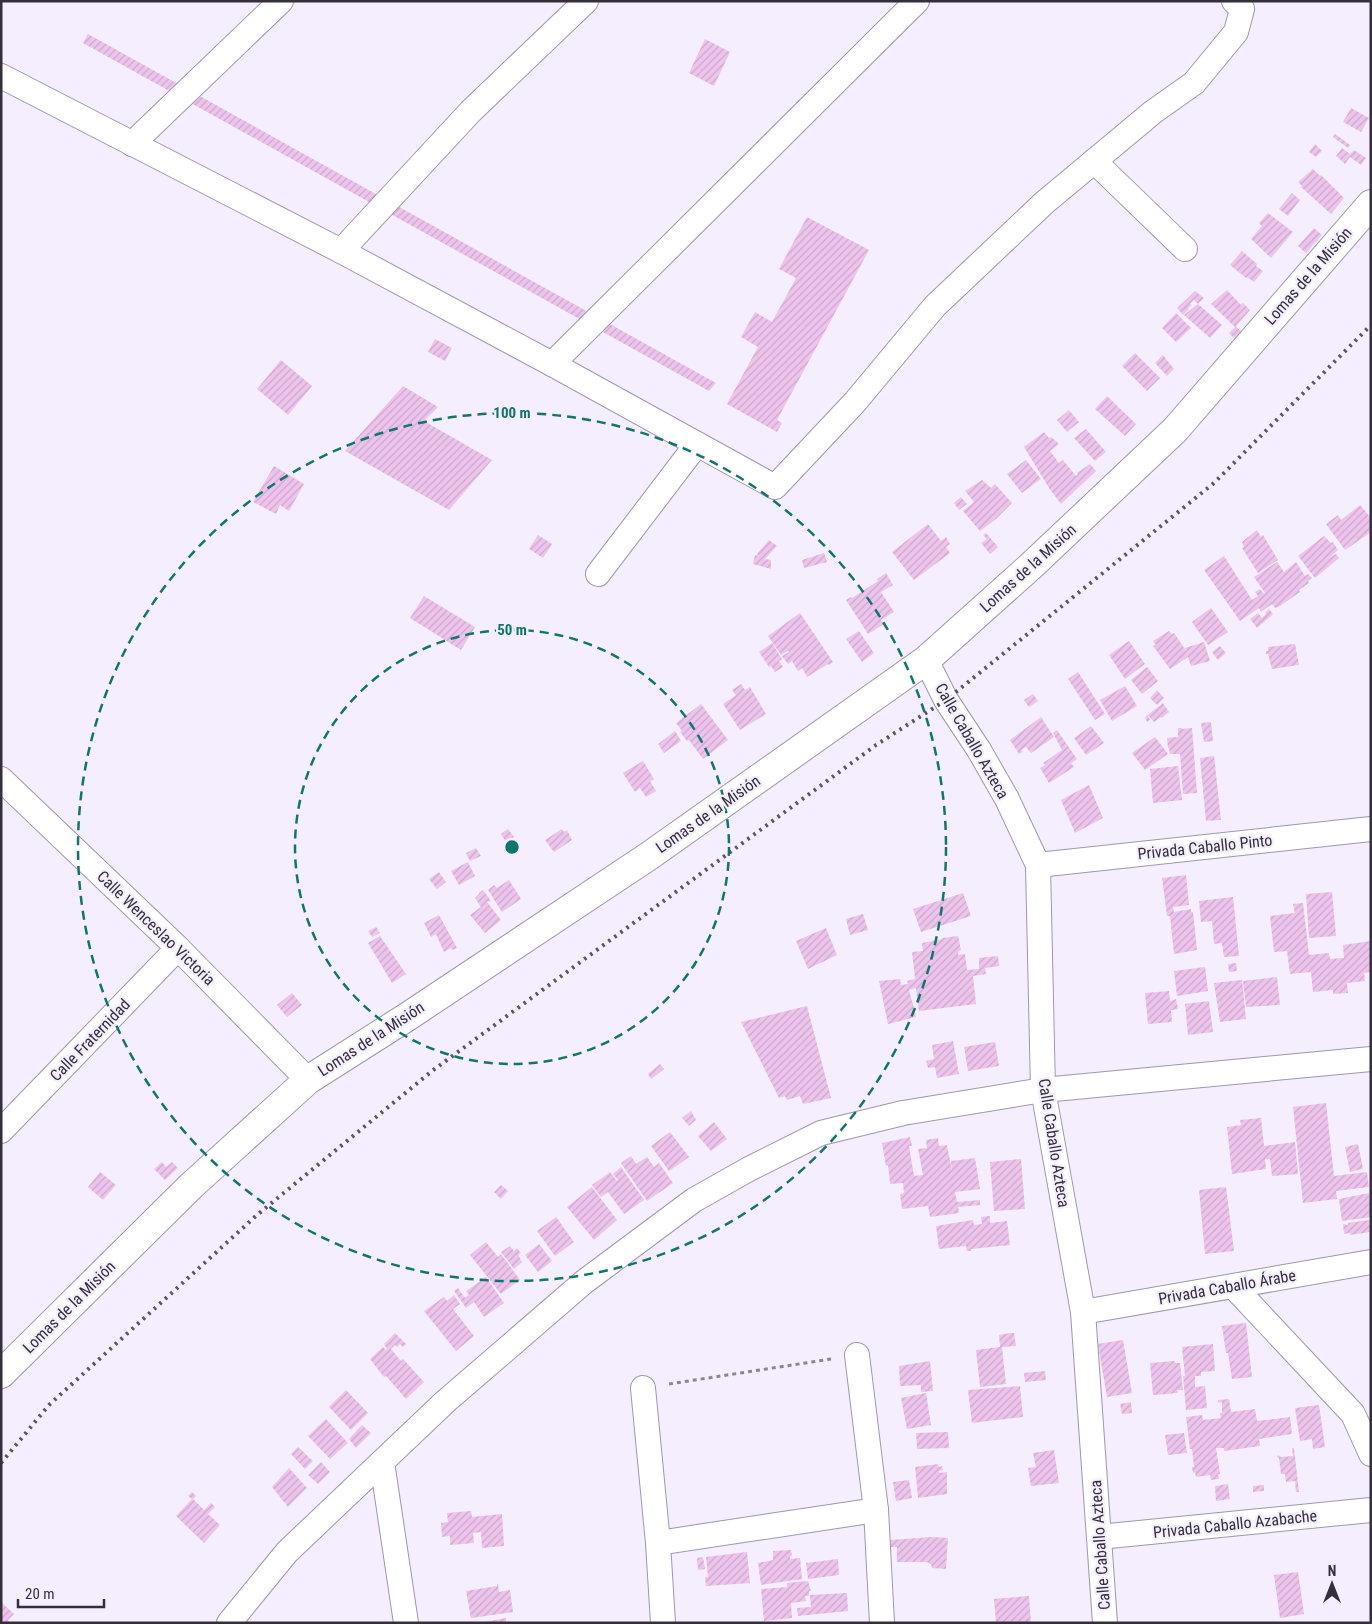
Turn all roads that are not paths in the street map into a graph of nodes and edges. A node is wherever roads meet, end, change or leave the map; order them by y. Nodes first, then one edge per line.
1 (280, 1) edge
2 (586, 1) edge
3 (917, 1) edge
4 (1234, 1) edge
5 (1, 76) edge
6 (132, 144) junction
7 (1094, 161) junction
8 (1371, 204) edge
9 (1185, 249) dead end
10 (341, 251) junction
11 (552, 364) junction
12 (697, 444) junction
13 (598, 574) dead end
14 (926, 660) junction
15 (1, 779) edge
16 (1371, 830) edge
17 (1038, 865) junction
18 (178, 948) junction
19 (1371, 1059) edge
20 (308, 1080) junction
21 (1042, 1090) junction
22 (4, 1123) edge
23 (1371, 1262) edge
24 (1233, 1286) junction
25 (1083, 1312) junction
26 (857, 1355) road end
27 (1, 1374) edge
28 (643, 1388) road end
29 (1371, 1454) edge
30 (382, 1462) junction
31 (876, 1510) junction
32 (1371, 1510) edge
33 (1099, 1537) junction
34 (658, 1543) junction
35 (229, 1623) edge
36 (406, 1623) edge
37 (663, 1623) edge
38 (882, 1623) edge
39 (1105, 1623) edge

1 - 6 street
2 - 10 street
3 - 11 street
4 - 7 street
5 - 6 street
6 - 10 street
7 - 9 street
7 - 12 street
8 - 14 street, Lomas de la Misión
10 - 11 street
11 - 12 street
12 - 13 street
14 - 17 street, Calle Caballo Azteca
14 - 20 street, Lomas de la Misión
15 - 18 street, Calle Wenceslao Victoria
16 - 17 street, Privada Caballo Pinto
17 - 21 street, Calle Caballo Azteca
18 - 20 street, Calle Wenceslao Victoria
18 - 22 street, Calle Fraternidad
19 - 21 street
20 - 27 street, Lomas de la Misión
21 - 25 street, Calle Caballo Azteca
21 - 30 street
23 - 24 street, Privada Caballo Árabe
24 - 25 street, Privada Caballo Árabe
24 - 29 street
25 - 33 street, Calle Caballo Azteca
26 - 31 street
28 - 34 street
30 - 35 street
30 - 36 street
31 - 34 street
31 - 38 street
32 - 33 street, Privada Caballo Azabache
33 - 39 street, Calle Caballo Azteca
34 - 37 street

